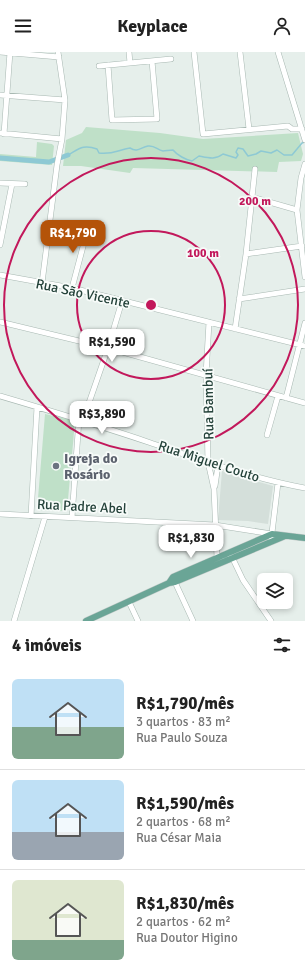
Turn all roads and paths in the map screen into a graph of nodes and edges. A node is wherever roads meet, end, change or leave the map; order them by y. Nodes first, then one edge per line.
1 (0, 52) edge
2 (129, 52) edge
3 (194, 52) edge
4 (240, 52) edge
5 (278, 52) edge
6 (9, 53) edge
7 (58, 55) edge
8 (171, 59) dead end
9 (152, 61) junction
10 (130, 63) junction
11 (108, 65) junction
12 (99, 66) dead end
13 (0, 94) edge
14 (7, 95) junction
15 (65, 100) junction
16 (249, 129) junction
17 (2, 133) edge
18 (303, 133) edge
19 (62, 139) junction
20 (305, 164) edge
21 (255, 169) dead end
22 (0, 183) edge
23 (12, 184) junction
24 (25, 184) dead end
25 (252, 197) junction
26 (297, 210) junction
27 (89, 224) dead end
28 (0, 245) edge
29 (302, 246) junction
30 (246, 254) junction
31 (304, 266) edge
32 (0, 275) edge
33 (305, 277) edge
34 (42, 283) junction
35 (72, 288) junction
36 (305, 289) edge
37 (239, 299) junction
38 (122, 301) junction
39 (0, 322) edge
40 (210, 322) junction
41 (305, 323) edge
42 (235, 329) junction
43 (299, 345) junction
44 (305, 346) edge
45 (108, 348) junction
46 (206, 375) junction
47 (0, 396) edge
48 (278, 396) junction
49 (286, 398) junction
50 (305, 403) edge
51 (37, 407) junction
52 (81, 419) junction
53 (267, 435) dead end
54 (208, 462) junction
55 (218, 465) junction
56 (278, 483) junction
57 (305, 488) edge
58 (214, 489) junction
59 (0, 514) edge
60 (31, 516) junction
61 (45, 517) junction
62 (72, 517) junction
63 (215, 525) junction
64 (272, 534) junction
65 (285, 536) junction
66 (305, 538) edge
67 (271, 541) junction
68 (217, 557) junction
69 (232, 557) junction
70 (172, 580) junction
71 (129, 602) junction
72 (14, 621) edge
73 (86, 621) edge
74 (138, 621) edge
75 (193, 621) edge
76 (269, 621) edge

1 - 6 street
2 - 10 street
3 - 16 street
4 - 16 street
5 - 18 street
6 - 7 street
6 - 14 street
7 - 15 street
8 - 9 street
9 - 10 street
9 - 11 street
10 - 11 street
11 - 12 street
13 - 14 street
14 - 15 street
14 - 17 street
15 - 19 street
16 - 18 street
17 - 19 street
19 - 34 street
20 - 26 street
21 - 25 street
22 - 23 street
23 - 24 street
23 - 28 street
25 - 26 street
25 - 30 street
26 - 29 street
27 - 35 street
29 - 30 street
29 - 31 street
30 - 37 street
31 - 33 street
32 - 34 street, Rua São Vicente
34 - 35 street, Rua São Vicente
35 - 38 street, Rua São Vicente
36 - 37 street
37 - 42 street
38 - 40 street, Rua São Vicente
38 - 45 street
39 - 45 street
40 - 42 street, Rua São Vicente
40 - 46 street, Rua Bambuí
41 - 43 street
42 - 43 street, Rua São Vicente
43 - 44 street, Rua São Vicente
43 - 49 street
45 - 46 street
45 - 52 street
46 - 48 street
46 - 54 street, Rua Bambuí
47 - 51 street, Rua Miguel Couto
48 - 49 street
48 - 53 street
49 - 50 street
51 - 52 street, Rua Miguel Couto
51 - 60 street
52 - 54 street, Rua Miguel Couto
52 - 62 street
54 - 55 street, Rua Miguel Couto
54 - 58 street, Rua Bambuí
55 - 56 street, Rua Miguel Couto
55 - 58 street
56 - 57 street, Rua Miguel Couto
56 - 64 street
58 - 63 street, Rua Bambuí
59 - 60 street, Rua Padre Abel
60 - 61 street, Rua Padre Abel
61 - 62 street, Rua Padre Abel
61 - 72 street
62 - 63 street, Rua Padre Abel
63 - 64 street, Rua Padre Abel
63 - 68 street, Rua Bambuí
64 - 65 main road, Rua Padre Abel
64 - 67 street
64 - 68 main road
65 - 66 main road, Rua Padre Abel
65 - 67 main road
67 - 69 main road
68 - 69 street
68 - 70 main road
69 - 70 main road
69 - 76 street
70 - 71 main road
70 - 75 street
71 - 73 main road
71 - 74 street

